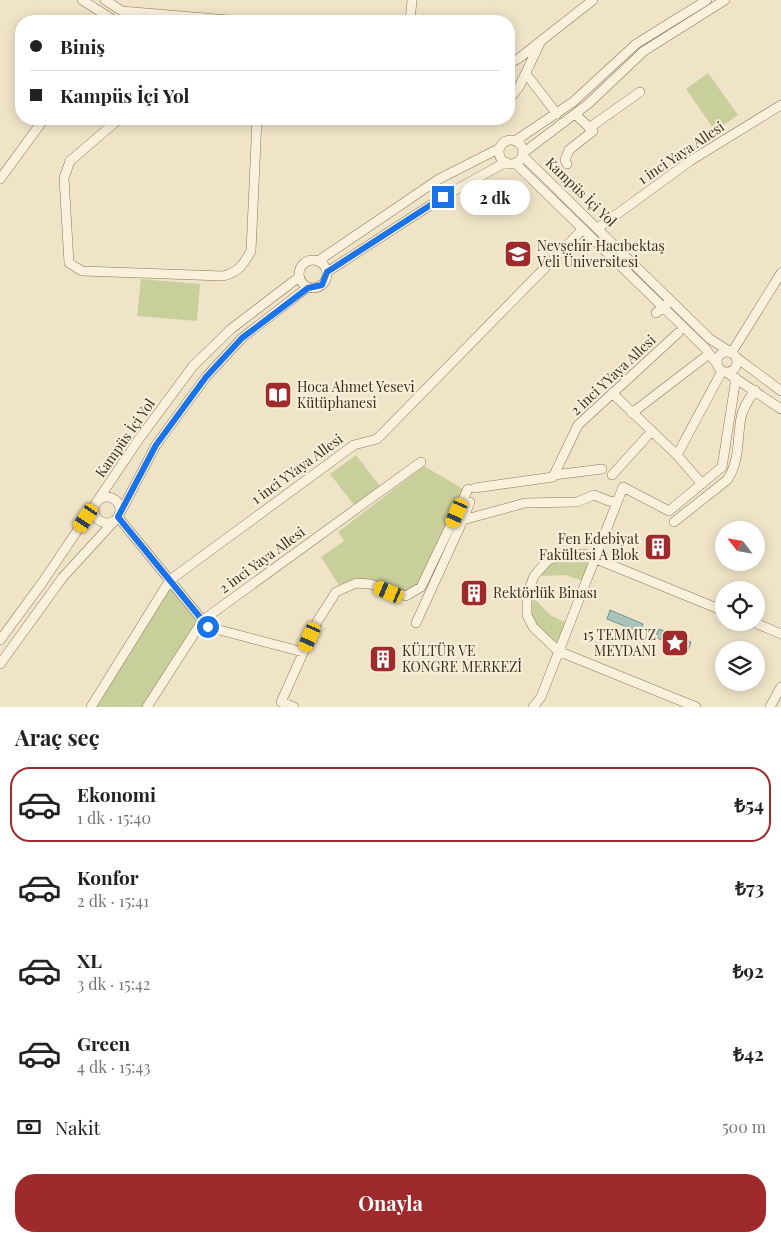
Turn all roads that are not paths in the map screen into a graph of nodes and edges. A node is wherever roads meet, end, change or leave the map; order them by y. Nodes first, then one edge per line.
1 (82, 0) edge
2 (105, 0) edge
3 (412, 0) edge
4 (593, 0) edge
5 (707, 0) edge
6 (725, 0) edge
7 (106, 15) edge
8 (169, 15) edge
9 (411, 15) edge
10 (542, 40) junction
11 (515, 57) edge
12 (518, 59) junction
13 (515, 60) edge
14 (526, 74) junction
15 (515, 92) edge
16 (640, 92) dead end
17 (781, 105) edge
18 (556, 114) junction
19 (576, 114) junction
20 (40, 125) edge
21 (113, 125) edge
22 (258, 125) edge
23 (589, 128) junction
24 (515, 141) junction
25 (500, 148) junction
26 (523, 154) junction
27 (510, 163) junction
28 (567, 164) dead end
29 (0, 179) edge
30 (598, 228) junction
31 (583, 229) junction
32 (318, 261) junction
33 (623, 268) junction
34 (327, 272) junction
35 (781, 273) edge
36 (615, 276) dead end
37 (299, 277) junction
38 (308, 288) junction
39 (671, 300) junction
40 (659, 310) junction
41 (678, 333) dead end
42 (709, 354) junction
43 (733, 354) junction
44 (722, 369) junction
45 (736, 378) junction
46 (755, 390) junction
47 (781, 391) edge
48 (612, 393) junction
49 (781, 409) edge
50 (632, 413) junction
51 (652, 431) junction
52 (677, 455) junction
53 (421, 462) dead end
54 (608, 472) junction
55 (554, 475) junction
56 (702, 484) junction
57 (623, 487) junction
58 (97, 502) junction
59 (470, 502) dead end
60 (617, 502) junction
61 (118, 517) junction
62 (463, 520) junction
63 (674, 522) dead end
64 (595, 558) junction
65 (170, 580) junction
66 (715, 607) edge
67 (203, 620) junction
68 (416, 623) dead end
69 (765, 627) edge
70 (781, 634) edge
71 (0, 640) edge
72 (558, 651) junction
73 (303, 652) junction
74 (0, 664) edge
75 (781, 688) edge
76 (91, 707) edge
77 (147, 707) edge
78 (294, 707) edge
79 (534, 707) edge
80 (696, 707) edge
81 (770, 707) edge

1 - 7 street
2 - 8 street
3 - 9 street
4 - 10 street
5 - 18 street
6 - 19 street, Kampüs İçi Yol
10 - 12 street
10 - 14 street
11 - 12 street
12 - 13 street
14 - 15 street
14 - 18 street
16 - 23 street
17 - 30 street, 1 inci Yaya Allesi
18 - 24 street
19 - 23 street
19 - 26 street, Kampüs İçi Yol
20 - 29 street
21 - 22 street
23 - 28 street
24 - 25 street
24 - 26 street
25 - 27 street
25 - 32 street
26 - 27 street
26 - 30 street, Kampüs İçi Yol
27 - 31 street, Kampüs İçi Yol
27 - 34 street
30 - 39 street, Kampüs İçi Yol
31 - 33 street, Kampüs İçi Yol
31 - 65 street, 1 inci YYaya Allesi
32 - 34 street
32 - 37 street
33 - 36 street
33 - 40 street, Kampüs İçi Yol
34 - 38 street
35 - 43 street
37 - 38 street
37 - 58 street, Kampüs İçi Yol
38 - 61 street
39 - 40 street
39 - 43 street, Kampüs İçi Yol
40 - 42 street, Kampüs İçi Yol
41 - 48 street, 2 inci YYaya Allesi
42 - 44 street, Kampüs İçi Yol
42 - 50 street
43 - 44 street
43 - 44 street
43 - 47 street, Kampüs İçi Yol
44 - 45 street, Kampüs İçi Yol
44 - 52 street
45 - 46 street, Kampüs İçi Yol
45 - 56 street
46 - 49 street, Kampüs İçi Yol
46 - 63 street
48 - 50 street
48 - 55 street, 2 inci YYaya Allesi
50 - 51 street
51 - 52 street
51 - 54 street
52 - 56 street
53 - 67 street, 2 inci Yaya Allesi
54 - 55 street
54 - 57 street
55 - 73 street
56 - 57 street
57 - 60 street
58 - 61 street
58 - 61 street
58 - 71 street, Kampüs İçi Yol
59 - 62 street
60 - 62 street
60 - 64 street
61 - 65 street
61 - 74 street
62 - 68 street
64 - 66 street
64 - 72 street
64 - 72 street
65 - 67 street
65 - 76 street, 1 inci YYaya Allesi
67 - 73 street
67 - 77 street, 2 inci Yaya Allesi
69 - 70 street
72 - 79 street
72 - 80 street
73 - 78 street
75 - 81 street

